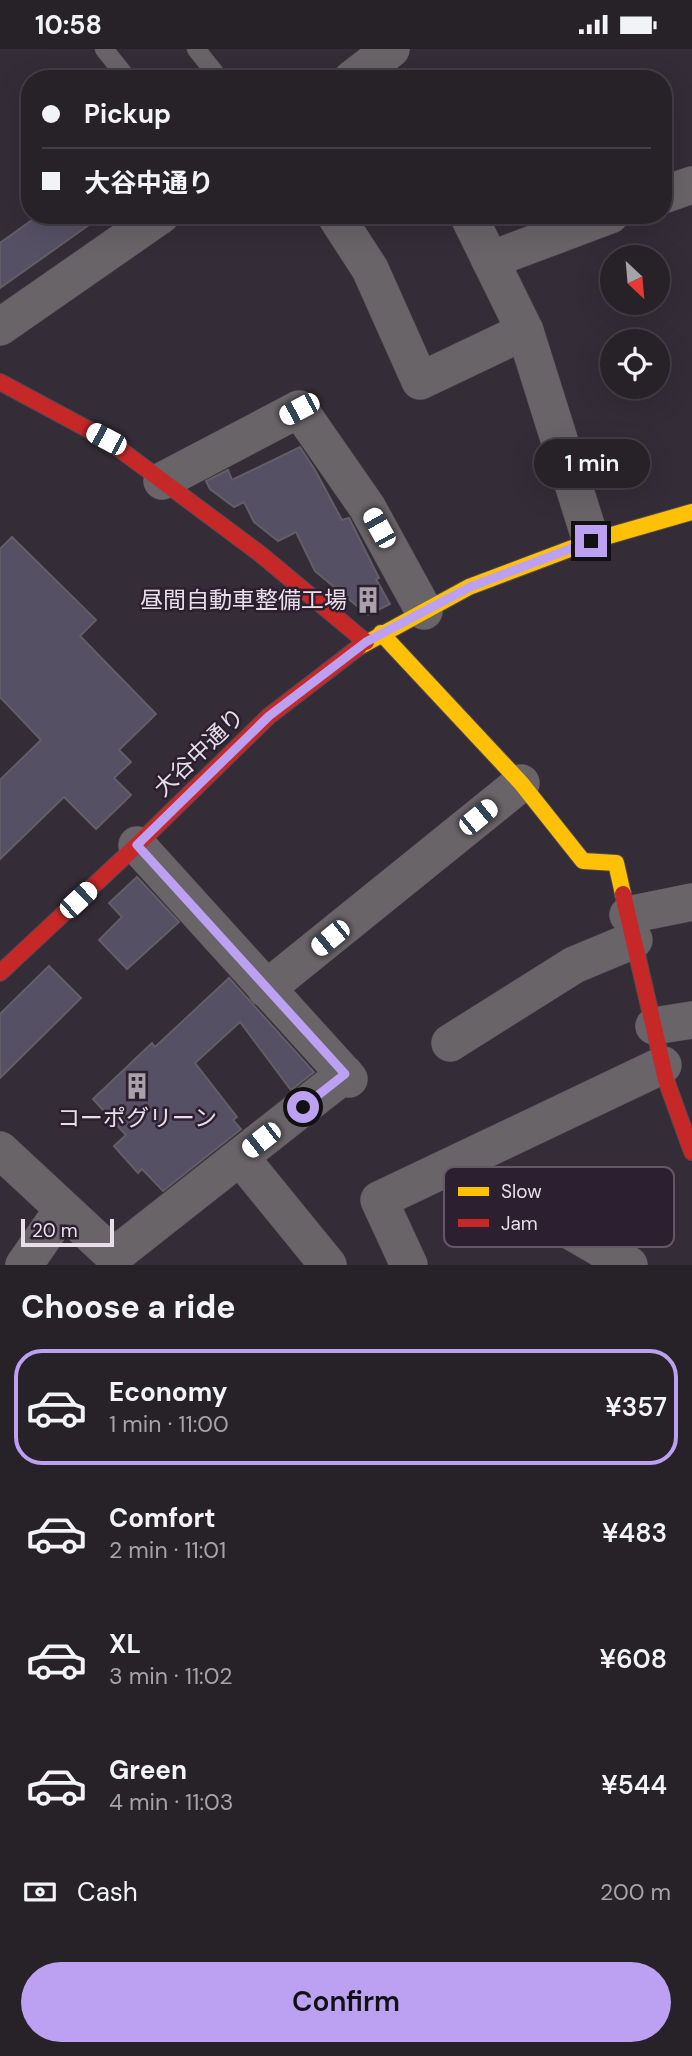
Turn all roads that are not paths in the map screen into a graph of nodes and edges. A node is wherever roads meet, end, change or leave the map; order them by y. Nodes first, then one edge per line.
1 (104, 49) edge
2 (196, 49) edge
3 (121, 70) edge
4 (213, 70) edge
5 (692, 185) edge
6 (672, 192) edge
7 (148, 224) edge
8 (341, 224) edge
9 (472, 224) edge
10 (586, 224) edge
11 (490, 260) junction
12 (0, 327) edge
13 (525, 331) junction
14 (0, 381) edge
15 (162, 481) junction
16 (692, 512) edge
17 (591, 541) junction
18 (424, 611) junction
19 (381, 633) junction
20 (366, 642) junction
21 (521, 783) junction
22 (137, 845) junction
23 (692, 902) edge
24 (631, 927) junction
25 (0, 973) edge
26 (266, 989) junction
27 (692, 1020) edge
28 (654, 1026) junction
29 (450, 1043) dead end
30 (663, 1065) junction
31 (0, 1150) edge
32 (692, 1152) edge
33 (240, 1157) junction
34 (447, 1167) edge
35 (444, 1168) edge
36 (63, 1209) junction
37 (598, 1247) edge
38 (24, 1265) edge
39 (328, 1265) edge
40 (409, 1265) edge
41 (629, 1265) edge

1 - 3 lane
2 - 4 lane
5 - 6 street
7 - 12 street
8 - 13 street
9 - 11 street
10 - 11 street
11 - 13 street
13 - 17 street
14 - 15 street
15 - 18 street
15 - 20 street
16 - 17 street, 大谷中通り
17 - 18 street, 大谷中通り
18 - 19 street, 大谷中通り
19 - 20 street, 大谷中通り
19 - 21 street
20 - 22 street, 大谷中通り
21 - 24 street
21 - 26 street
22 - 25 street, 大谷中通り
22 - 26 street
23 - 24 street
24 - 28 street
24 - 29 street
26 - 33 street
27 - 28 street
28 - 30 street
30 - 32 street
30 - 34 street
31 - 36 street
33 - 36 street
33 - 39 street
35 - 40 street
36 - 38 street
37 - 41 street

